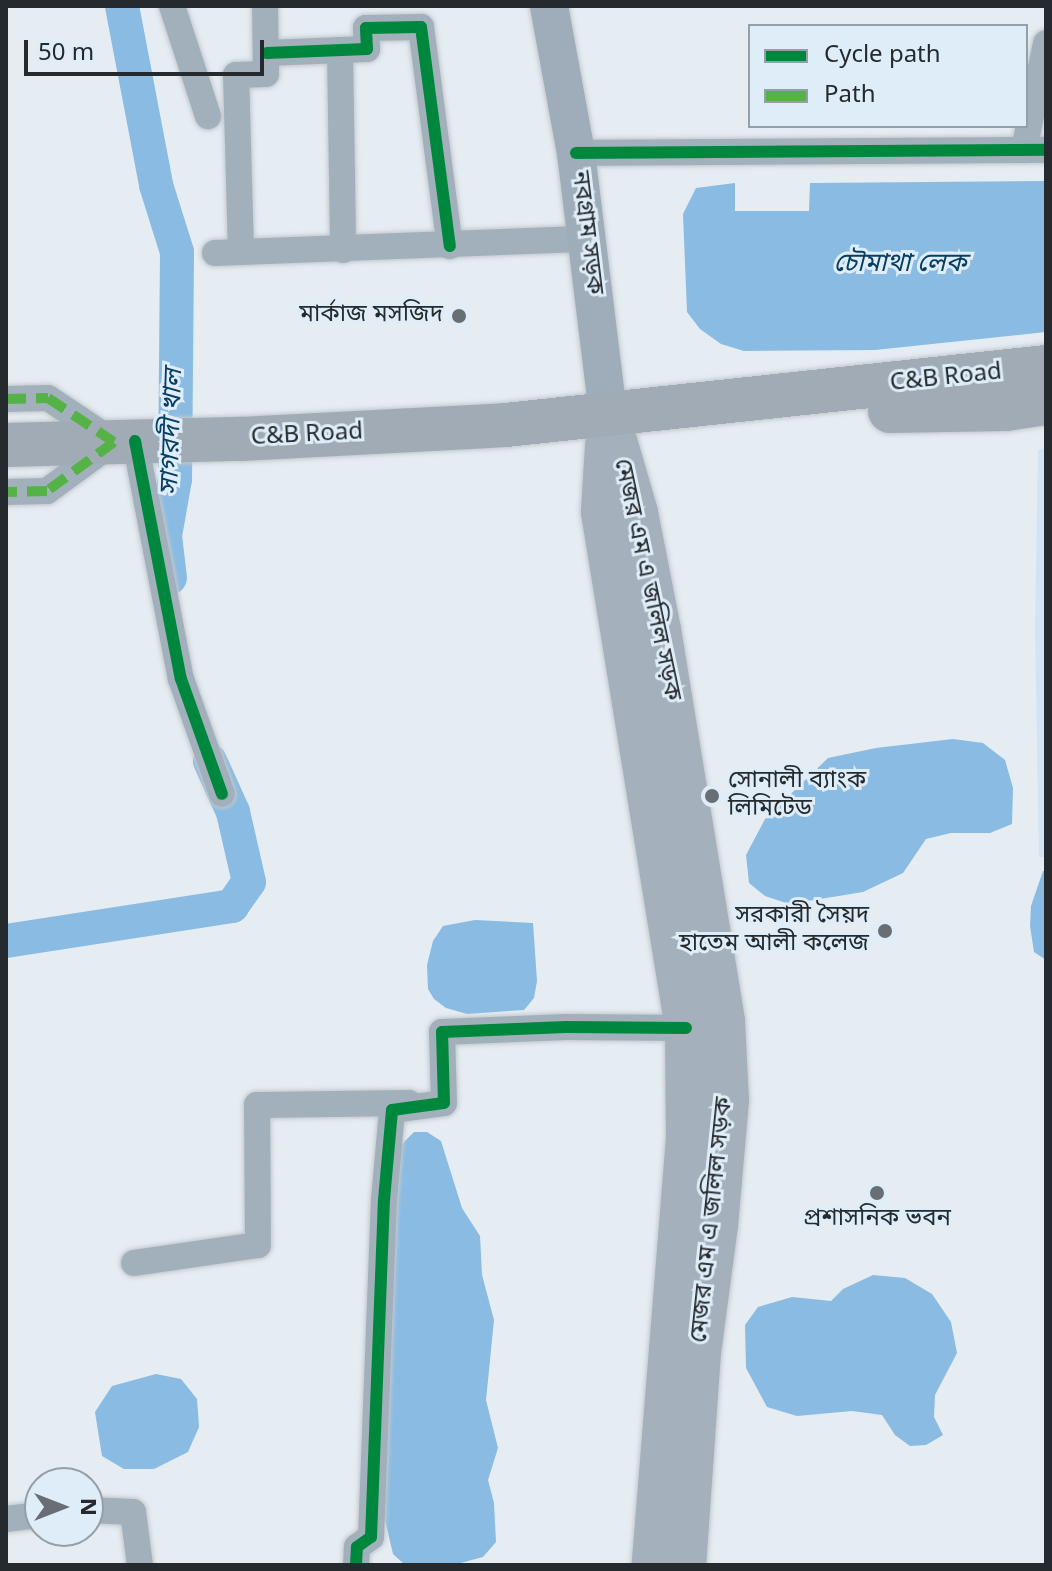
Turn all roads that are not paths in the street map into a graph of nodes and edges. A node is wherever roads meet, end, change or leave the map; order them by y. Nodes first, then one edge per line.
1 (172, 6) edge
2 (265, 6) edge
3 (549, 6) edge
4 (1046, 43) edge
5 (340, 50) junction
6 (267, 53) junction
7 (208, 116) dead end
8 (1035, 150) edge
9 (576, 153) junction
10 (587, 239) junction
11 (450, 246) junction
12 (343, 250) junction
13 (241, 252) junction
14 (215, 253) dead end
15 (1046, 367) edge
16 (6, 399) edge
17 (1046, 403) edge
18 (608, 413) junction
19 (137, 441) junction
20 (6, 445) edge
21 (6, 492) edge
22 (222, 794) dead end
23 (686, 1028) junction
24 (444, 1103) junction
25 (134, 1263) dead end
26 (104, 1511) edge
27 (140, 1565) edge
28 (356, 1565) edge
29 (653, 1565) edge
30 (685, 1565) edge

1 - 7 street
2 - 6 street
3 - 9 main road, নবগ্রাম সড়ক
4 - 8 street
5 - 6 street
5 - 11 street
5 - 12 street
6 - 13 street
8 - 9 street
9 - 10 main road, নবগ্রাম সড়ক
10 - 11 street
10 - 18 main road, নবগ্রাম সড়ক
11 - 12 street
12 - 13 street
13 - 14 street
15 - 18 highway, C&B Road
16 - 19 street
17 - 18 highway, C&B Road
18 - 19 highway, C&B Road
18 - 23 main road, মেজর এম এ জলিল সড়ক
18 - 30 main road, মেজর এম এ জলিল সড়ক
19 - 20 highway, C&B Road
19 - 21 street
19 - 22 street
23 - 24 street
23 - 29 main road, মেজর এম এ জলিল সড়ক
24 - 25 street
24 - 28 street
26 - 27 street

